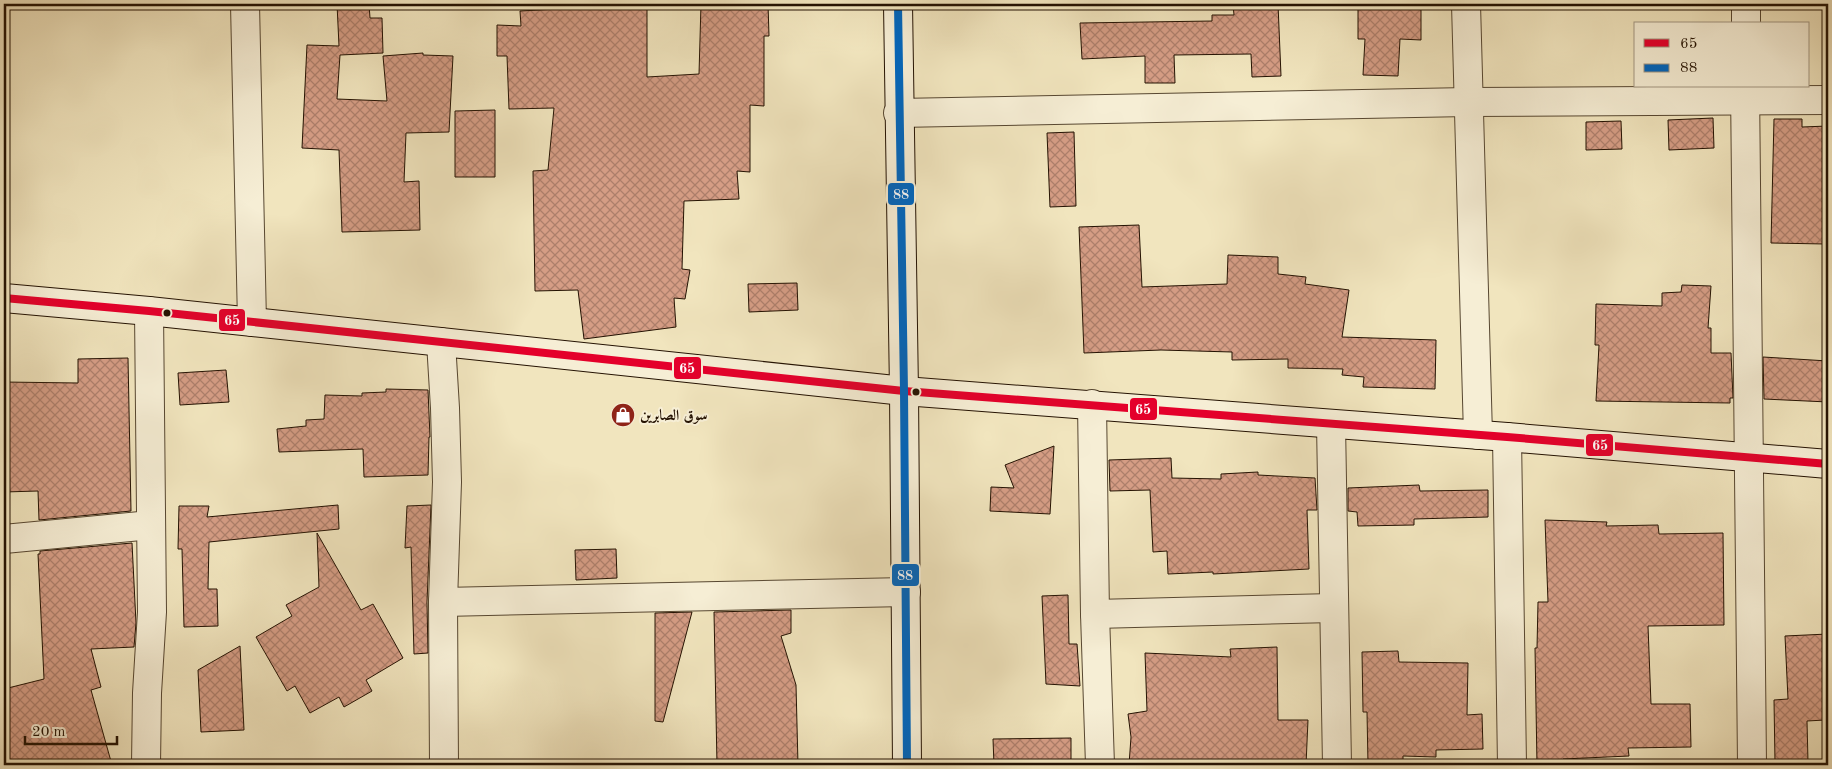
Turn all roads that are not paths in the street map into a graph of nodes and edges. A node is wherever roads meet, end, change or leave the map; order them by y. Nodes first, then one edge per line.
1 (245, 4) edge
2 (898, 4) edge
3 (1466, 4) edge
4 (1746, 4) edge
5 (1746, 22) edge
6 (1745, 94) edge
7 (1828, 100) edge
8 (1468, 102) junction
9 (898, 113) junction
10 (4, 298) edge
11 (149, 311) junction
12 (252, 322) junction
13 (441, 342) junction
14 (904, 391) junction
15 (1092, 404) junction
16 (1331, 424) junction
17 (1478, 435) junction
18 (1508, 437) junction
19 (1748, 456) junction
20 (1828, 464) edge
21 (151, 525) junction
22 (4, 538) edge
23 (906, 592) junction
24 (443, 602) junction
25 (1333, 608) junction
26 (1095, 614) junction
27 (146, 765) edge
28 (444, 765) edge
29 (907, 765) edge
30 (1100, 765) edge
31 (1337, 765) edge
32 (1512, 765) edge
33 (1752, 765) edge

1 - 12 street
2 - 9 street
3 - 8 street
4 - 5 street
6 - 7 street
6 - 8 street
6 - 19 street
8 - 9 street
8 - 17 street
9 - 14 street
10 - 11 street
11 - 12 street
11 - 21 street
12 - 13 street
13 - 14 street
13 - 24 street
14 - 15 street
14 - 23 street
15 - 16 street
15 - 26 street
16 - 17 street
16 - 25 street
17 - 18 street
18 - 19 street
18 - 32 street
19 - 20 street
19 - 33 street
21 - 22 street
21 - 27 street
23 - 24 street
23 - 29 street
24 - 28 street
25 - 26 street
25 - 31 street
26 - 30 street

